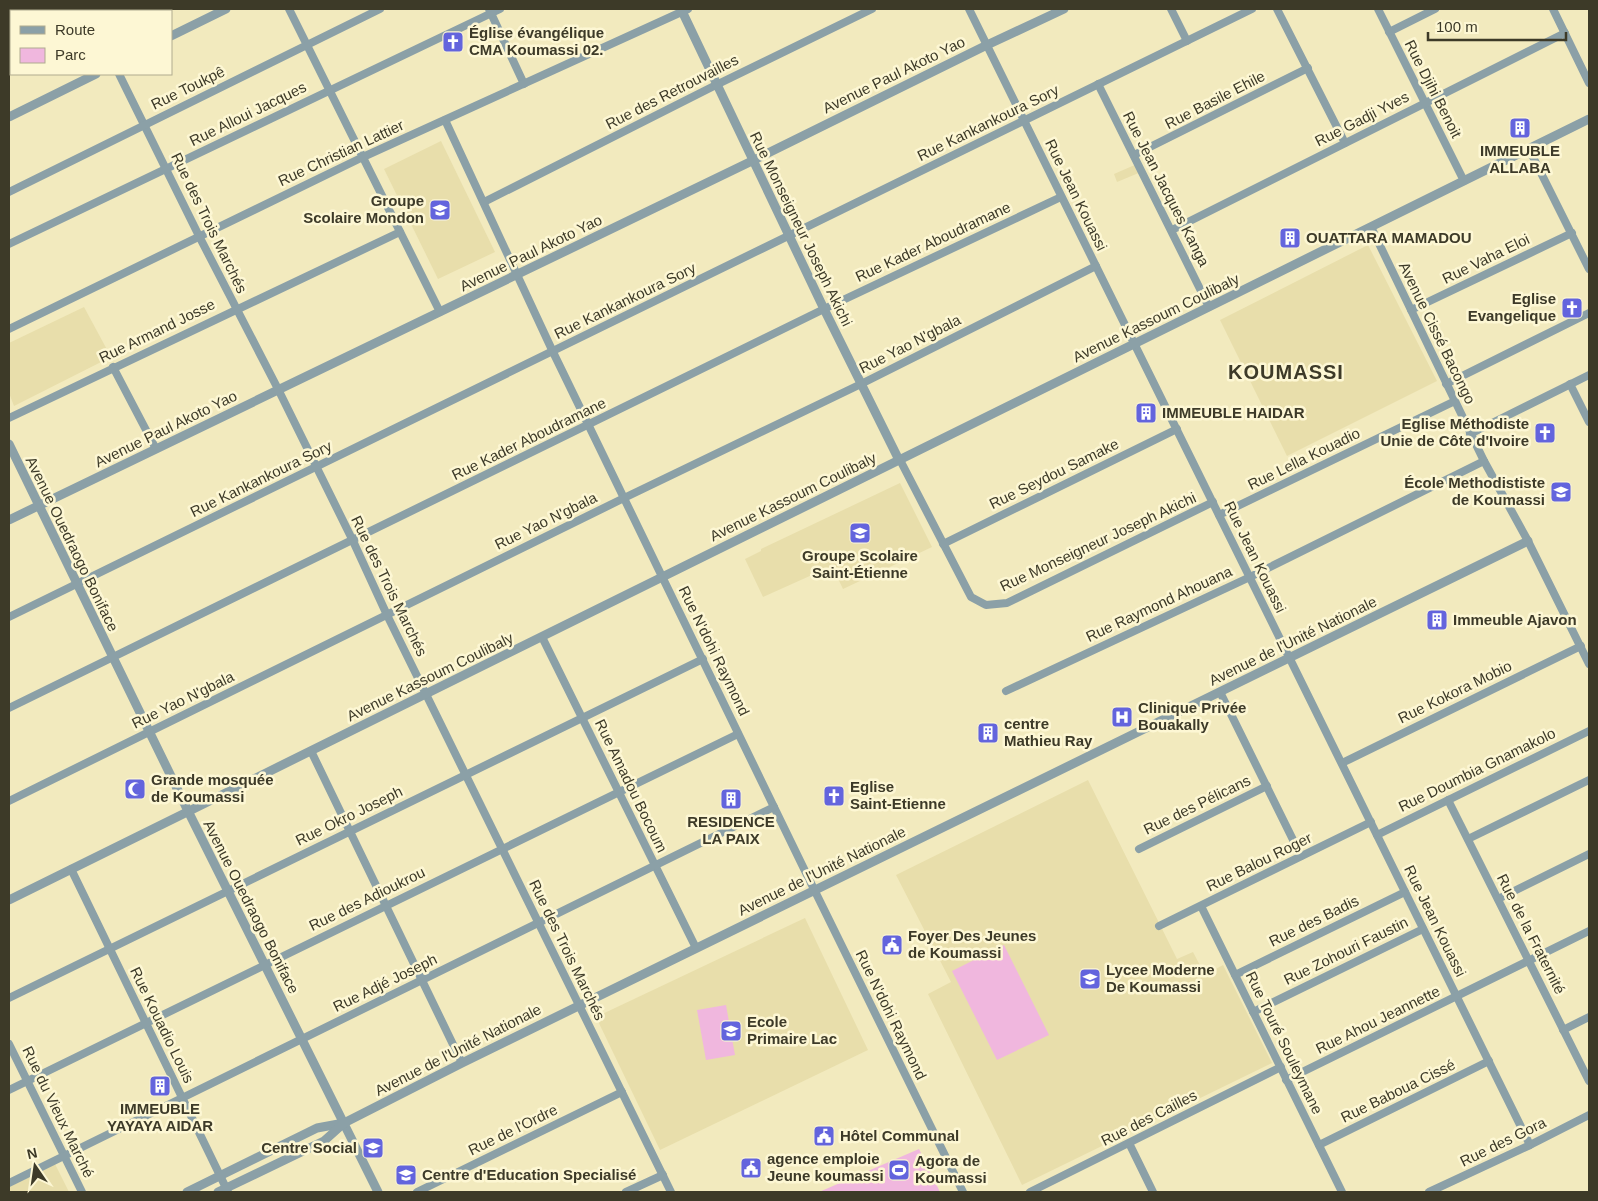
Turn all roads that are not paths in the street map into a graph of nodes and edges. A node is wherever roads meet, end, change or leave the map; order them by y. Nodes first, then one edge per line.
1 (226, 9) edge
2 (289, 9) edge
3 (380, 9) edge
4 (500, 9) edge
5 (872, 9) edge
6 (969, 9) edge
7 (1064, 9) edge
8 (1171, 9) edge
9 (1252, 9) edge
10 (1277, 9) edge
11 (1378, 9) edge
12 (1435, 9) edge
13 (1553, 9) edge
14 (684, 10) edge
15 (490, 11) edge
16 (1389, 32) junction
17 (1565, 33) junction
18 (172, 36) edge
19 (1187, 41) junction
20 (987, 44) junction
21 (307, 45) junction
22 (1308, 68) junction
23 (94, 75) edge
24 (120, 75) edge
25 (1589, 83) edge
26 (524, 84) junction
27 (1098, 84) junction
28 (716, 85) junction
29 (329, 90) junction
30 (1425, 103) junction
31 (9, 116) edge
32 (1589, 119) edge
33 (445, 120) junction
34 (1024, 121) junction
35 (145, 125) junction
36 (1345, 143) junction
37 (1530, 149) junction
38 (1134, 155) junction
39 (364, 157) junction
40 (754, 160) junction
41 (168, 169) junction
42 (1464, 181) junction
43 (9, 192) edge
44 (1061, 197) junction
45 (484, 202) junction
46 (1371, 227) junction
47 (1172, 230) junction
48 (400, 232) junction
49 (1572, 233) junction
50 (200, 236) junction
51 (790, 236) junction
52 (9, 244) edge
53 (1096, 266) junction
54 (1589, 269) edge
55 (518, 275) junction
56 (1210, 307) junction
57 (236, 308) junction
58 (824, 309) junction
59 (1411, 310) junction
60 (440, 312) junction
61 (1589, 313) edge
62 (9, 329) edge
63 (1134, 344) junction
64 (553, 352) junction
65 (114, 367) junction
66 (1589, 375) edge
67 (861, 384) junction
68 (1446, 384) junction
69 (1570, 384) junction
70 (278, 389) junction
71 (1454, 401) junction
72 (9, 418) edge
73 (1589, 422) edge
74 (589, 425) junction
75 (1177, 429) junction
76 (1470, 434) junction
77 (9, 444) edge
78 (156, 449) junction
79 (899, 460) junction
80 (1484, 461) junction
81 (316, 468) junction
82 (624, 498) junction
83 (1213, 502) junction
84 (38, 506) junction
85 (1219, 515) junction
86 (9, 520) edge
87 (353, 541) junction
88 (1528, 541) junction
89 (943, 544) junction
90 (662, 577) junction
91 (1250, 577) junction
92 (76, 584) junction
93 (387, 615) junction
94 (9, 617) edge
95 (542, 637) junction
96 (1581, 646) junction
97 (112, 657) junction
98 (1290, 658) junction
99 (703, 659) junction
100 (1589, 664) edge
101 (1006, 690) dead end
102 (1220, 692) junction
103 (426, 694) junction
104 (9, 708) edge
105 (582, 717) junction
106 (1589, 731) edge
107 (149, 732) junction
108 (738, 734) junction
109 (311, 751) junction
110 (1342, 763) junction
111 (465, 774) junction
112 (1589, 780) edge
113 (1267, 786) junction
114 (619, 792) junction
115 (1448, 800) junction
116 (9, 801) edge
117 (774, 807) junction
118 (188, 811) junction
119 (1371, 822) junction
120 (350, 831) junction
121 (1377, 835) junction
122 (1468, 839) junction
123 (502, 849) junction
124 (1139, 849) dead end
125 (1589, 854) edge
126 (1301, 856) junction
127 (655, 866) junction
128 (71, 870) junction
129 (228, 890) junction
130 (814, 890) junction
131 (1405, 892) junction
132 (1498, 899) junction
133 (9, 900) edge
134 (386, 906) junction
135 (1201, 906) junction
136 (538, 923) junction
137 (1159, 926) dead end
138 (1423, 929) junction
139 (1589, 931) edge
140 (110, 948) junction
141 (696, 948) junction
142 (1529, 961) junction
143 (266, 965) junction
144 (1235, 975) junction
145 (422, 980) junction
146 (1457, 996) junction
147 (9, 998) edge
148 (578, 1006) junction
149 (1253, 1012) junction
150 (1589, 1017) edge
151 (146, 1023) junction
152 (1563, 1030) junction
153 (302, 1039) junction
154 (9, 1044) edge
155 (1489, 1061) junction
156 (462, 1063) junction
157 (1281, 1067) junction
158 (1286, 1080) junction
159 (27, 1081) junction
160 (1589, 1081) edge
161 (9, 1090) edge
162 (622, 1092) junction
163 (183, 1097) junction
164 (1589, 1115) edge
165 (344, 1123) junction
166 (1129, 1143) junction
167 (1319, 1145) junction
168 (1530, 1145) junction
169 (64, 1156) junction
170 (663, 1175) junction
171 (221, 1176) junction
172 (9, 1183) edge
173 (224, 1191) edge
174 (82, 1192) edge
175 (187, 1192) edge
176 (378, 1192) edge
177 (417, 1192) edge
178 (626, 1192) edge
179 (671, 1192) edge
180 (963, 1192) edge
181 (1030, 1192) edge
182 (1153, 1192) edge
183 (1342, 1192) edge
184 (1429, 1192) edge

1 - 18 street
2 - 21 street
3 - 21 street, Rue Toukpê
4 - 15 street, Rue Alloui Jacques
5 - 28 street, Rue des Retrouvailles
6 - 20 street, Rue Jean Kouassi
7 - 20 street, Avenue Paul Akoto Yao
8 - 19 street
9 - 19 street, Rue Kankankoura Sory
10 - 22 street
11 - 16 street, Rue Djihi Benoit
12 - 16 street
13 - 17 street
14 - 26 street, Rue Christian Lattier
14 - 28 street, Rue Monseigneur Joseph Akichi
15 - 26 street
15 - 29 street, Rue Alloui Jacques
16 - 30 street, Rue Djihi Benoit
17 - 25 street
17 - 30 street, Rue Gadji Yves
19 - 27 street, Rue Kankankoura Sory
20 - 34 street, Rue Jean Kouassi
20 - 40 street, Avenue Paul Akoto Yao
21 - 29 street
21 - 35 street, Rue Toukpê
22 - 36 street
22 - 38 street, Rue Basile Ehile
23 - 31 street
24 - 35 street, Rue des Trois Marchés
26 - 33 street, Rue Christian Lattier
27 - 34 street, Rue Kankankoura Sory
27 - 38 street, Rue Jean Jacques Kanga
28 - 40 street, Rue Monseigneur Joseph Akichi
28 - 45 street, Rue des Retrouvailles
29 - 39 street
29 - 41 street, Rue Alloui Jacques
30 - 36 street, Rue Gadji Yves
30 - 42 street, Rue Djihi Benoit
32 - 37 street, Avenue Kassoum Coulibaly
33 - 39 street, Rue Christian Lattier
33 - 45 street, Rue N'dohi Raymond
34 - 44 street, Rue Jean Kouassi
34 - 51 street, Rue Kankankoura Sory
35 - 41 street, Rue des Trois Marchés
35 - 43 street, Rue Toukpê
36 - 47 street, Rue Gadji Yves
37 - 42 street, Avenue Kassoum Coulibaly
37 - 49 street
38 - 47 street, Rue Jean Jacques Kanga
39 - 48 street
39 - 50 street, Rue Christian Lattier
40 - 51 street, Rue Monseigneur Joseph Akichi
40 - 55 street, Avenue Paul Akoto Yao
41 - 50 street, Rue des Trois Marchés
41 - 52 street, Rue Alloui Jacques
42 - 46 street, Avenue Kassoum Coulibaly
44 - 53 street, Rue Jean Kouassi
44 - 58 street, Rue Kader Aboudramane
45 - 55 street, Rue N'dohi Raymond
46 - 56 street, Avenue Kassoum Coulibaly
46 - 59 street, Avenue Cissé Bacongo
47 - 56 street, Rue Jean Jacques Kanga
48 - 57 street, Rue Armand Josse
48 - 60 street
49 - 54 street
49 - 59 street, Rue Vaha Eloi
50 - 57 street, Rue des Trois Marchés
50 - 62 street, Rue Christian Lattier
51 - 58 street, Rue Monseigneur Joseph Akichi
51 - 64 street, Rue Kankankoura Sory
53 - 63 street, Rue Jean Kouassi
53 - 67 street, Rue Yao N'gbala
55 - 60 street, Avenue Paul Akoto Yao
55 - 64 street, Rue N'dohi Raymond
56 - 63 street, Avenue Kassoum Coulibaly
57 - 65 street, Rue Armand Josse
57 - 70 street, Rue des Trois Marchés
58 - 67 street, Rue Monseigneur Joseph Akichi
58 - 74 street, Rue Kader Aboudramane
59 - 68 street, Avenue Cissé Bacongo
60 - 70 street, Avenue Paul Akoto Yao
61 - 68 street
63 - 75 street, Rue Jean Kouassi
63 - 79 street, Avenue Kassoum Coulibaly
64 - 74 street, Rue N'dohi Raymond
64 - 81 street, Rue Kankankoura Sory
65 - 72 street, Rue Armand Josse
65 - 78 street
66 - 69 street
67 - 79 street, Rue Monseigneur Joseph Akichi
67 - 82 street, Rue Yao N'gbala
68 - 71 street, Avenue Cissé Bacongo
69 - 73 street
69 - 76 street
70 - 78 street, Avenue Paul Akoto Yao
70 - 81 street, Rue des Trois Marchés
71 - 76 street, Avenue Cissé Bacongo
71 - 85 street, Rue Lella Kouadio
74 - 82 street, Rue N'dohi Raymond
74 - 87 street, Rue Kader Aboudramane
75 - 83 street, Rue Jean Kouassi
75 - 89 street, Rue Seydou Samake
76 - 80 street, Avenue Cissé Bacongo
77 - 84 street, Avenue Ouedraogo Boniface
78 - 84 street, Avenue Paul Akoto Yao
79 - 89 street, Rue Monseigneur Joseph Akichi
79 - 90 street, Avenue Kassoum Coulibaly
80 - 88 street, Avenue Cissé Bacongo
80 - 91 street, Rue Raymond Ahouana
81 - 87 street, Rue des Trois Marchés
81 - 92 street, Rue Kankankoura Sory
82 - 90 street, Rue N'dohi Raymond
82 - 93 street, Rue Yao N'gbala
83 - 85 street, Rue Jean Kouassi
83 - 89 street, Rue Monseigneur Joseph Akichi
84 - 86 street, Avenue Paul Akoto Yao
84 - 92 street, Avenue Ouedraogo Boniface
85 - 91 street, Rue Jean Kouassi
87 - 93 street, Rue des Trois Marchés
87 - 97 street, Rue Kader Aboudramane
88 - 96 street, Avenue Cissé Bacongo
88 - 98 street, Avenue de l'Unité Nationale
90 - 95 street, Avenue Kassoum Coulibaly
90 - 99 street, Rue N'dohi Raymond
91 - 98 street, Rue Jean Kouassi
91 - 101 street, Rue Raymond Ahouana
92 - 94 street, Rue Kankankoura Sory
92 - 97 street, Avenue Ouedraogo Boniface
93 - 103 street, Rue des Trois Marchés
93 - 107 street, Rue Yao N'gbala
95 - 103 street, Avenue Kassoum Coulibaly
95 - 105 street, Rue Amadou Bocoum
96 - 100 street, Avenue Cissé Bacongo
96 - 110 street, Rue Kokora Mobio
97 - 104 street, Rue Kader Aboudramane
97 - 107 street, Avenue Ouedraogo Boniface
98 - 102 street, Avenue de l'Unité Nationale
98 - 110 street, Rue Jean Kouassi
99 - 105 street, Rue Okro Joseph
99 - 108 street, Rue N'dohi Raymond
102 - 113 street
102 - 130 street, Avenue de l'Unité Nationale
103 - 109 street, Avenue Kassoum Coulibaly
103 - 111 street, Rue des Trois Marchés
105 - 111 street, Rue Okro Joseph
105 - 114 street, Rue Amadou Bocoum
106 - 115 street, Rue Doumbia Gnamakolo
107 - 116 street, Rue Yao N'gbala
107 - 118 street, Avenue Ouedraogo Boniface
108 - 114 street, Rue des Adioukrou
108 - 117 street, Rue N'dohi Raymond
109 - 118 street, Avenue Kassoum Coulibaly
109 - 120 street
110 - 119 street, Rue Jean Kouassi
111 - 120 street, Rue Okro Joseph
111 - 123 street, Rue des Trois Marchés
112 - 122 street
113 - 124 street, Rue des Pélicans
113 - 126 street
114 - 123 street, Rue des Adioukrou
114 - 127 street, Rue Amadou Bocoum
115 - 121 street, Rue Doumbia Gnamakolo
115 - 122 street, Rue de la Fraternité
117 - 127 street, Rue Adjé Joseph
117 - 130 street, Rue N'dohi Raymond
118 - 128 street, Avenue Kassoum Coulibaly
118 - 129 street, Avenue Ouedraogo Boniface
119 - 121 street, Rue Jean Kouassi
119 - 126 street, Rue Balou Roger
120 - 129 street, Rue Okro Joseph
120 - 134 street
121 - 131 street, Rue Jean Kouassi
122 - 132 street, Rue de la Fraternité
123 - 134 street, Rue des Adioukrou
123 - 136 street, Rue des Trois Marchés
125 - 132 street
126 - 135 street, Rue Balou Roger
127 - 136 street, Rue Adjé Joseph
127 - 141 street, Rue Amadou Bocoum
128 - 133 street, Avenue Kassoum Coulibaly
128 - 140 street, Rue Kouadio Louis
129 - 140 street, Rue Okro Joseph
129 - 143 street, Avenue Ouedraogo Boniface
130 - 141 street, Avenue de l'Unité Nationale
130 - 180 street, Rue N'dohi Raymond
131 - 138 street, Rue Jean Kouassi
131 - 144 street, Rue des Badis
132 - 142 street, Rue de la Fraternité
134 - 143 street, Rue des Adioukrou
134 - 145 street
135 - 137 street, Rue Balou Roger
135 - 144 street, Rue Touré Souleymane
136 - 145 street, Rue Adjé Joseph
136 - 148 street, Rue des Trois Marchés
138 - 146 street, Rue Jean Kouassi
138 - 149 street, Rue Zohouri Faustin
139 - 142 street, Rue Ahou Jeannette
140 - 147 street, Rue Okro Joseph
140 - 151 street, Rue Kouadio Louis
141 - 148 street, Avenue de l'Unité Nationale
142 - 146 street, Rue Ahou Jeannette
142 - 152 street, Rue de la Fraternité
143 - 151 street, Rue des Adioukrou
143 - 153 street, Avenue Ouedraogo Boniface
144 - 149 street, Rue Touré Souleymane
145 - 153 street, Rue Adjé Joseph
145 - 156 street
146 - 155 street, Rue Jean Kouassi
146 - 158 street, Rue Ahou Jeannette
148 - 156 street, Avenue de l'Unité Nationale
148 - 162 street, Rue des Trois Marchés
149 - 157 street, Rue Touré Souleymane
150 - 152 street
151 - 159 street, Rue des Adioukrou
151 - 163 street, Rue Kouadio Louis
152 - 160 street, Rue de la Fraternité
153 - 163 street, Rue Adjé Joseph
153 - 165 street, Avenue Ouedraogo Boniface
154 - 159 street, Rue du Vieux Marché
155 - 167 street, Rue Baboua Cissé
155 - 168 street, Rue Jean Kouassi
156 - 165 street, Avenue de l'Unité Nationale
157 - 158 street, Rue Touré Souleymane
157 - 166 street, Rue des Cailles
158 - 167 street, Rue Touré Souleymane
159 - 161 street, Rue des Adioukrou
159 - 169 street, Rue du Vieux Marché
162 - 170 street, Rue des Trois Marchés
162 - 177 street, Rue de l'Ordre
163 - 169 street, Rue Adjé Joseph
163 - 171 street, Rue Kouadio Louis
164 - 168 street, Rue des Gora
165 - 171 street, Avenue de l'Unité Nationale
165 - 173 street, Avenue de l'Unité Nationale
165 - 176 street, Avenue Ouedraogo Boniface
166 - 181 street, Rue des Cailles
166 - 182 street
167 - 183 street, Rue Touré Souleymane
168 - 184 street, Rue des Gora
169 - 172 street, Rue Adjé Joseph
169 - 174 street, Rue du Vieux Marché
170 - 178 street
170 - 179 street, Rue des Trois Marchés
171 - 173 street, Rue Kouadio Louis
171 - 175 street, Avenue de l'Unité Nationale

